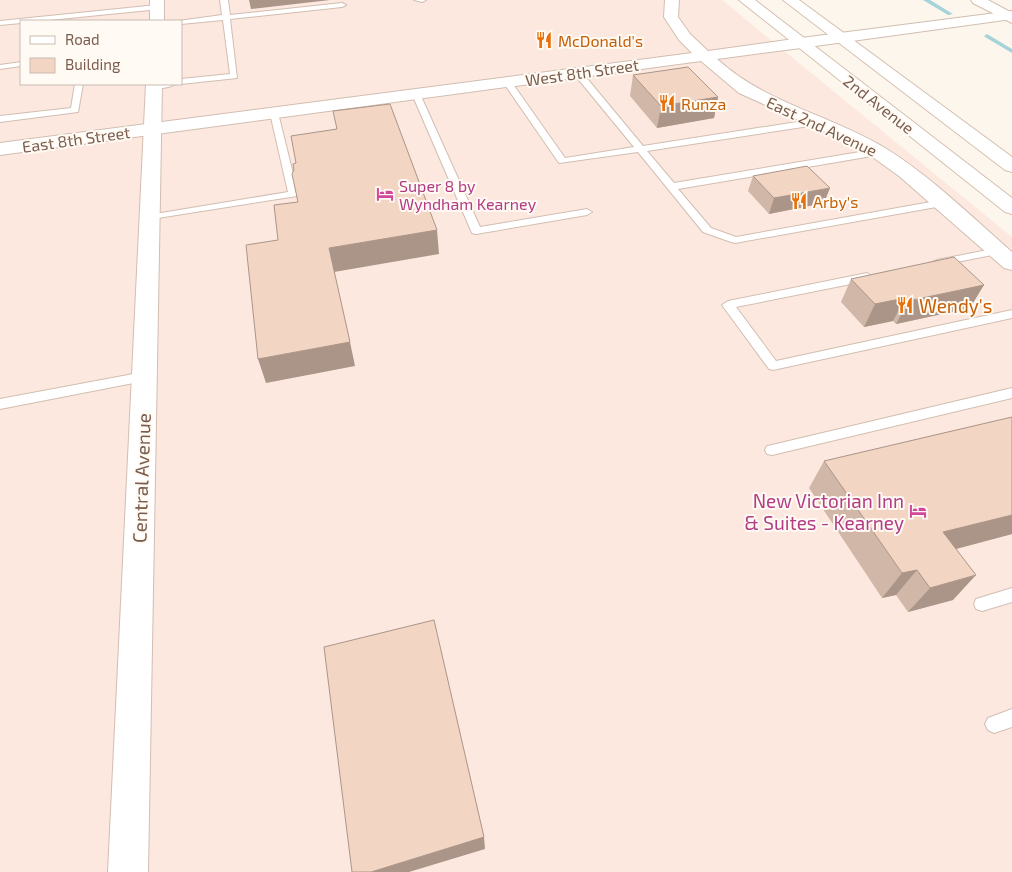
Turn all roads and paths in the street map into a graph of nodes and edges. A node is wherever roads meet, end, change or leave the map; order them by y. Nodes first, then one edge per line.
1 (224, 0) edge
2 (418, 0) edge
3 (422, 0) edge
4 (672, 0) edge
5 (746, 0) edge
6 (790, 0) edge
7 (978, 0) edge
8 (342, 5) dead end
9 (157, 9) edge
10 (1010, 16) edge
11 (227, 17) junction
12 (34, 20) edge
13 (20, 21) edge
14 (182, 22) edge
15 (0, 23) edge
16 (840, 37) junction
17 (801, 43) junction
18 (704, 56) junction
19 (20, 64) edge
20 (0, 67) edge
21 (577, 72) junction
22 (182, 82) edge
23 (507, 82) junction
24 (79, 85) edge
25 (165, 85) edge
26 (416, 94) junction
27 (274, 113) junction
28 (0, 119) edge
29 (816, 122) junction
30 (152, 129) junction
31 (0, 149) edge
32 (639, 150) junction
33 (878, 152) junction
34 (1012, 166) edge
35 (670, 186) junction
36 (942, 203) junction
37 (1012, 208) edge
38 (587, 212) dead end
39 (149, 218) junction
40 (1005, 257) edge
41 (921, 266) edge
42 (883, 274) edge
43 (1012, 314) edge
44 (144, 377) junction
45 (1012, 393) edge
46 (0, 404) edge
47 (772, 450) dead end
48 (1012, 595) edge
49 (982, 604) dead end
50 (1012, 718) edge
51 (994, 724) dead end
52 (128, 872) edge

1 - 11 lane
2 - 3 lane
4 - 18 street, East 2nd Avenue
5 - 17 street, 2nd Avenue
6 - 16 street, 2nd Avenue
7 - 10 street
8 - 11 lane
9 - 12 lane
10 - 16 street, West 8th Street
11 - 14 lane
11 - 22 lane
13 - 15 lane
16 - 17 street, West 8th Street
16 - 34 street, 2nd Avenue
17 - 18 street, West 8th Street
17 - 37 street, 2nd Avenue
18 - 21 street, West 8th Street
18 - 29 street, East 2nd Avenue
19 - 20 lane
21 - 23 street, West 8th Street
21 - 32 lane
23 - 26 street, West 8th Street
23 - 32 lane
24 - 28 lane
25 - 30 street, Central Avenue
26 - 27 street, West 8th Street
26 - 38 lane
27 - 30 street, West 8th Street
27 - 39 lane
29 - 32 lane
29 - 33 street, East 2nd Avenue
30 - 31 street, East 8th Street
30 - 39 street, Central Avenue
32 - 35 lane
33 - 35 lane
33 - 36 street, East 2nd Avenue
35 - 36 lane
36 - 40 street, East 2nd Avenue
39 - 44 street, Central Avenue
40 - 41 lane
42 - 43 lane
44 - 46 lane
44 - 52 street, Central Avenue
45 - 47 lane
48 - 49 lane
50 - 51 lane

